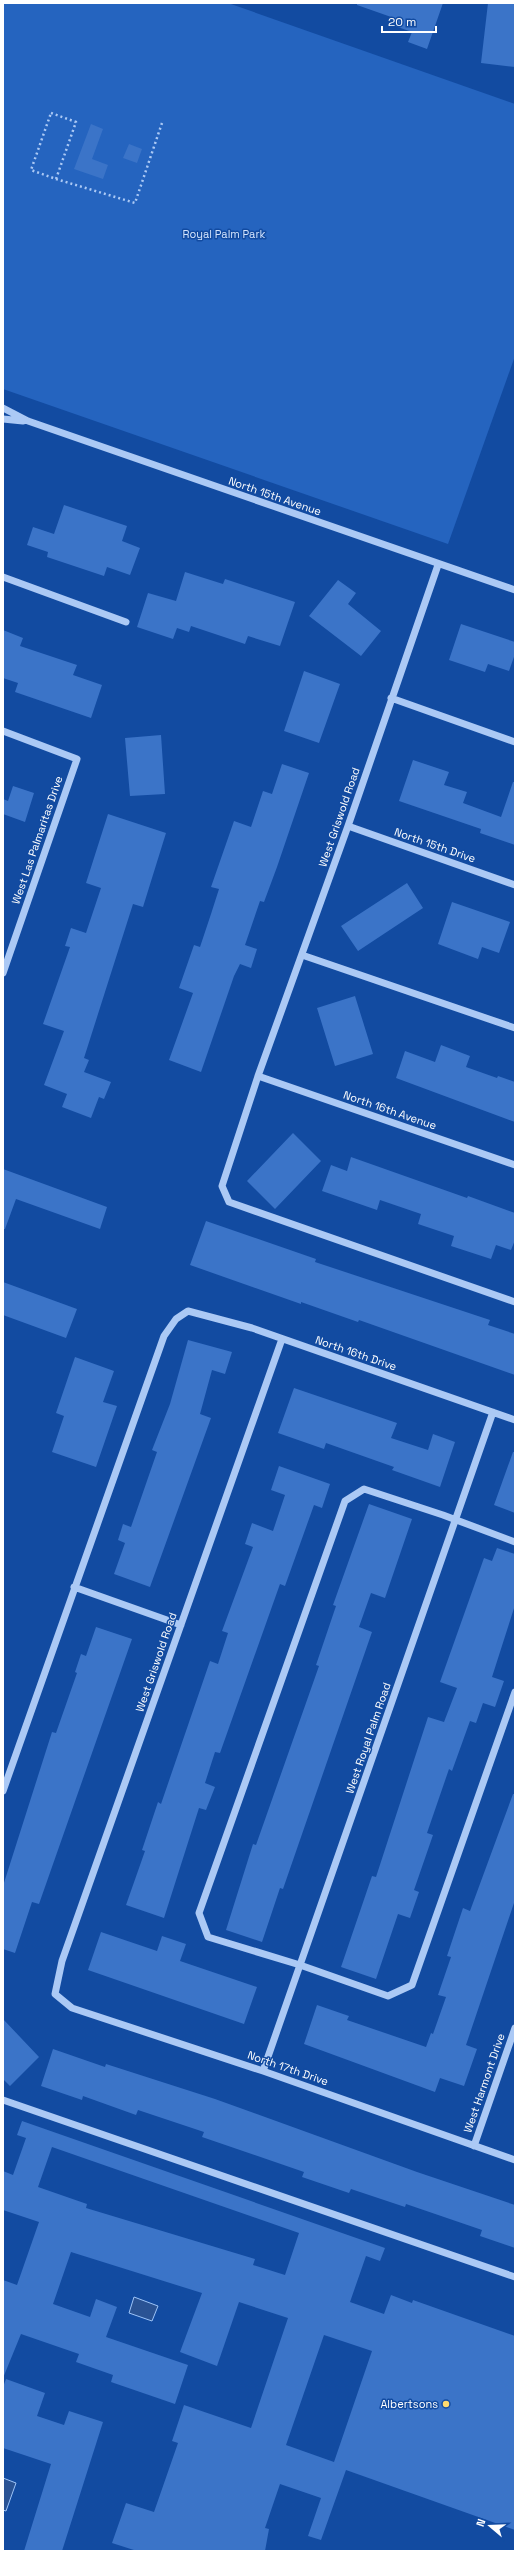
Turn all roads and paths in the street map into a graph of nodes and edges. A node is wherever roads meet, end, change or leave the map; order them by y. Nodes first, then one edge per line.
1 (162, 123) dead end
2 (56, 179) junction
3 (3, 408) edge
4 (3, 419) edge
5 (28, 422) junction
6 (438, 565) junction
7 (3, 577) edge
8 (515, 590) edge
9 (126, 622) dead end
10 (391, 698) junction
11 (3, 731) edge
12 (515, 742) edge
13 (348, 826) junction
14 (515, 885) edge
15 (302, 955) junction
16 (3, 973) edge
17 (515, 1028) edge
18 (258, 1076) junction
19 (515, 1165) edge
20 (515, 1302) edge
21 (282, 1338) junction
22 (493, 1412) junction
23 (515, 1420) edge
24 (456, 1519) junction
25 (515, 1542) edge
26 (74, 1586) junction
27 (181, 1625) junction
28 (515, 1692) edge
29 (3, 1791) edge
30 (300, 1965) junction
31 (55, 1994) joint
32 (515, 2028) edge
33 (263, 2071) junction
34 (3, 2100) edge
35 (474, 2146) junction
36 (515, 2160) edge
37 (515, 2277) edge

1 - 2 path
2 - 2 path
3 - 5 street, North 15th Avenue
4 - 5 street, North 15th Avenue
5 - 6 street, North 15th Avenue
6 - 8 street, North 15th Avenue
6 - 10 street, West Griswold Road
7 - 9 street
10 - 12 street
10 - 13 street, West Griswold Road
11 - 16 street, West Las Palmaritas Drive
13 - 14 street, North 15th Drive
13 - 15 street, West Griswold Road
15 - 17 street
15 - 18 street, West Griswold Road
18 - 19 street, North 16th Avenue
18 - 20 street, West Griswold Road
21 - 22 street, North 16th Drive
21 - 26 street, North 16th Drive
21 - 27 street, West Griswold Road
22 - 23 street, North 16th Drive
22 - 24 street, West Royal Palm Road
24 - 25 street
24 - 30 street, West Royal Palm Road
24 - 30 street
26 - 27 street
26 - 29 street
27 - 31 street, West Griswold Road
28 - 30 street
30 - 33 street, West Royal Palm Road
31 - 33 street, North 17th Drive
32 - 35 street, West Harmont Drive
33 - 35 street, North 17th Drive
34 - 37 street
35 - 36 street, North 17th Drive

